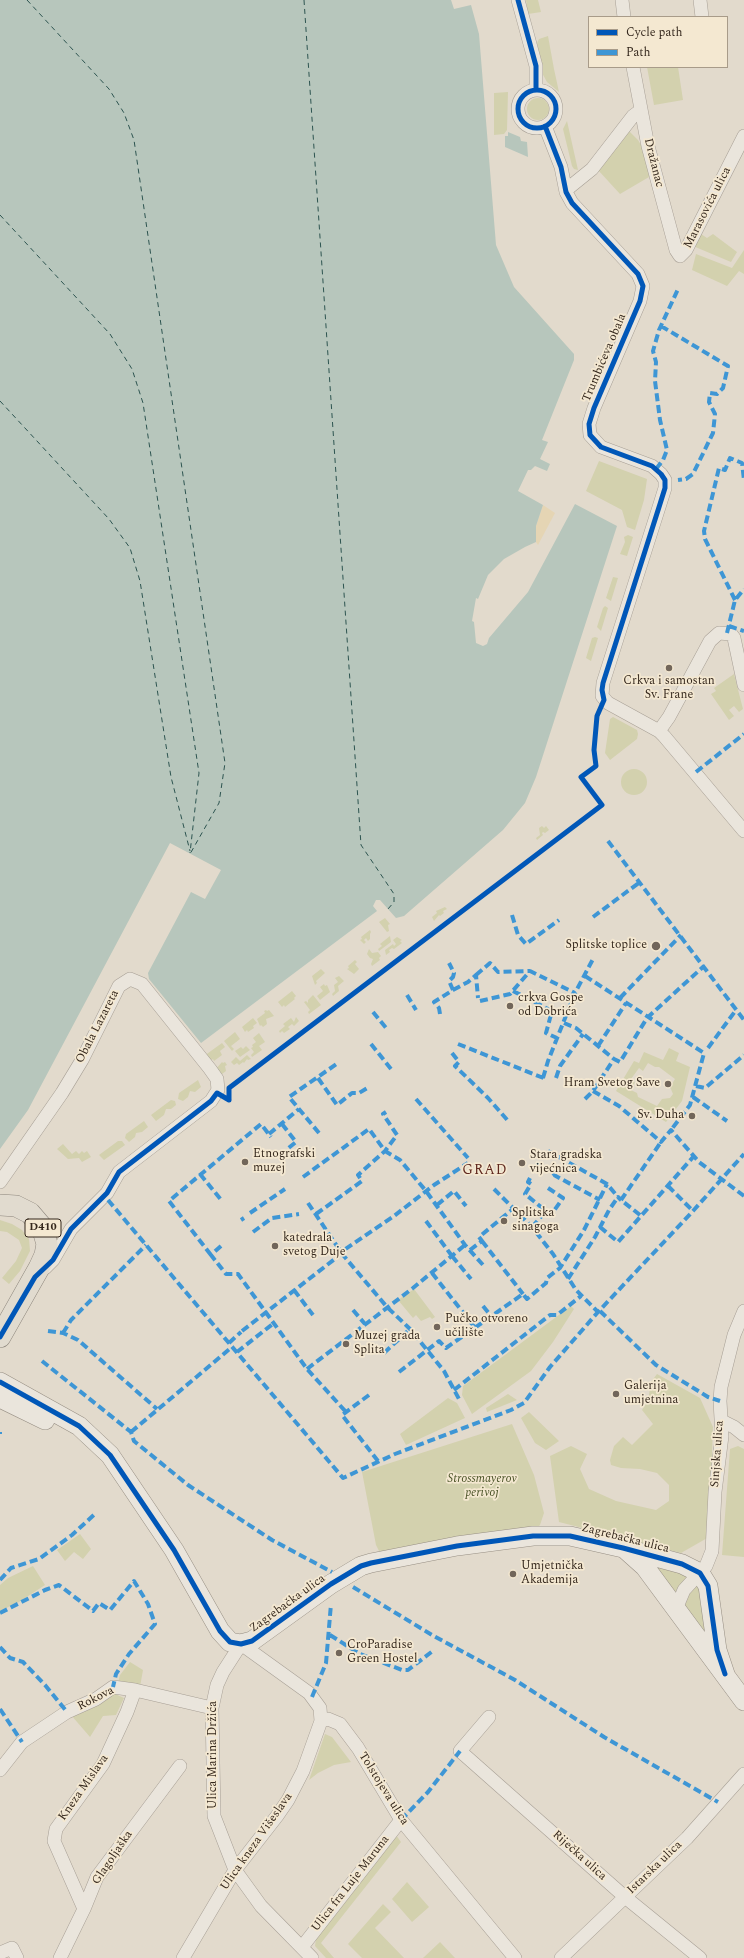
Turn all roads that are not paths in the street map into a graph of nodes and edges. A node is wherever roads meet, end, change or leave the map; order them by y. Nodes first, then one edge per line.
1 (518, 0) edge
2 (622, 0) edge
3 (700, 0) edge
4 (624, 16) edge
5 (702, 16) edge
6 (633, 68) edge
7 (536, 89) junction
8 (642, 110) junction
9 (545, 126) junction
10 (744, 136) edge
11 (566, 190) junction
12 (680, 256) joint
13 (744, 685) edge
14 (659, 731) junction
15 (744, 831) edge
16 (0, 1182) edge
17 (0, 1204) edge
18 (34, 1277) junction
19 (744, 1311) edge
20 (0, 1337) edge
21 (0, 1382) edge
22 (0, 1398) edge
23 (722, 1421) junction
24 (744, 1435) edge
25 (99, 1445) junction
26 (623, 1548) junction
27 (700, 1573) junction
28 (676, 1609) junction
29 (241, 1644) junction
30 (725, 1674) junction
31 (135, 1690) junction
32 (744, 1701) edge
33 (212, 1708) junction
34 (489, 1717) dead end
35 (320, 1721) junction
36 (180, 1766) dead end
37 (0, 1770) edge
38 (744, 1774) edge
39 (401, 1820) junction
40 (235, 1870) junction
41 (625, 1897) junction
42 (84, 1909) junction
43 (302, 1947) junction
44 (0, 1953) edge
45 (17, 1958) edge
46 (60, 1958) edge
47 (183, 1958) edge
48 (312, 1958) edge
49 (515, 1958) edge
50 (561, 1958) edge
51 (700, 1958) edge

1 - 7 street
2 - 4 street
3 - 5 street
6 - 8 street, Dražanac
7 - 9 street
7 - 9 street
8 - 11 street
8 - 12 street, Dražanac
9 - 11 street
10 - 12 street, Marasovića ulica
11 - 14 street, Trumbićeva obala
13 - 14 street
14 - 15 street
16 - 18 street, Obala Lazareta
17 - 18 main road, D410
18 - 20 main road, D410
19 - 23 street, Sinjska ulica
21 - 25 street, Zagrebačka ulica
22 - 25 street, Zagrebačka ulica
23 - 24 street
23 - 27 street, Sinjska ulica
25 - 29 street, Zagrebačka ulica
26 - 27 street, Zagrebačka ulica
26 - 28 street
26 - 29 street, Zagrebačka ulica
27 - 28 street, Sinjska ulica
27 - 30 street
28 - 30 street
29 - 33 street, Ulica Marina Držića
29 - 35 street
30 - 32 street
31 - 33 street, Rokova
31 - 37 street, Rokova
31 - 42 street, Kneza Mislava
33 - 40 street, Ulica Marina Držića
34 - 41 street, Riječka ulica
35 - 39 street, Tolstojeva ulica
35 - 40 street, Ulica kneza Višeslava
36 - 42 street, Glagoljaška
38 - 41 street, Istarska ulica
39 - 43 street, Ulica fra Luje Maruna
39 - 49 street, Tolstojeva ulica
40 - 43 street, Ulica Marina Držića
40 - 47 street, Ulica kneza Višeslava
41 - 50 street, Istarska ulica
41 - 51 street, Riječka ulica
42 - 46 street, Glagoljaška
43 - 48 street, Ulica Marina Držića
44 - 45 street

